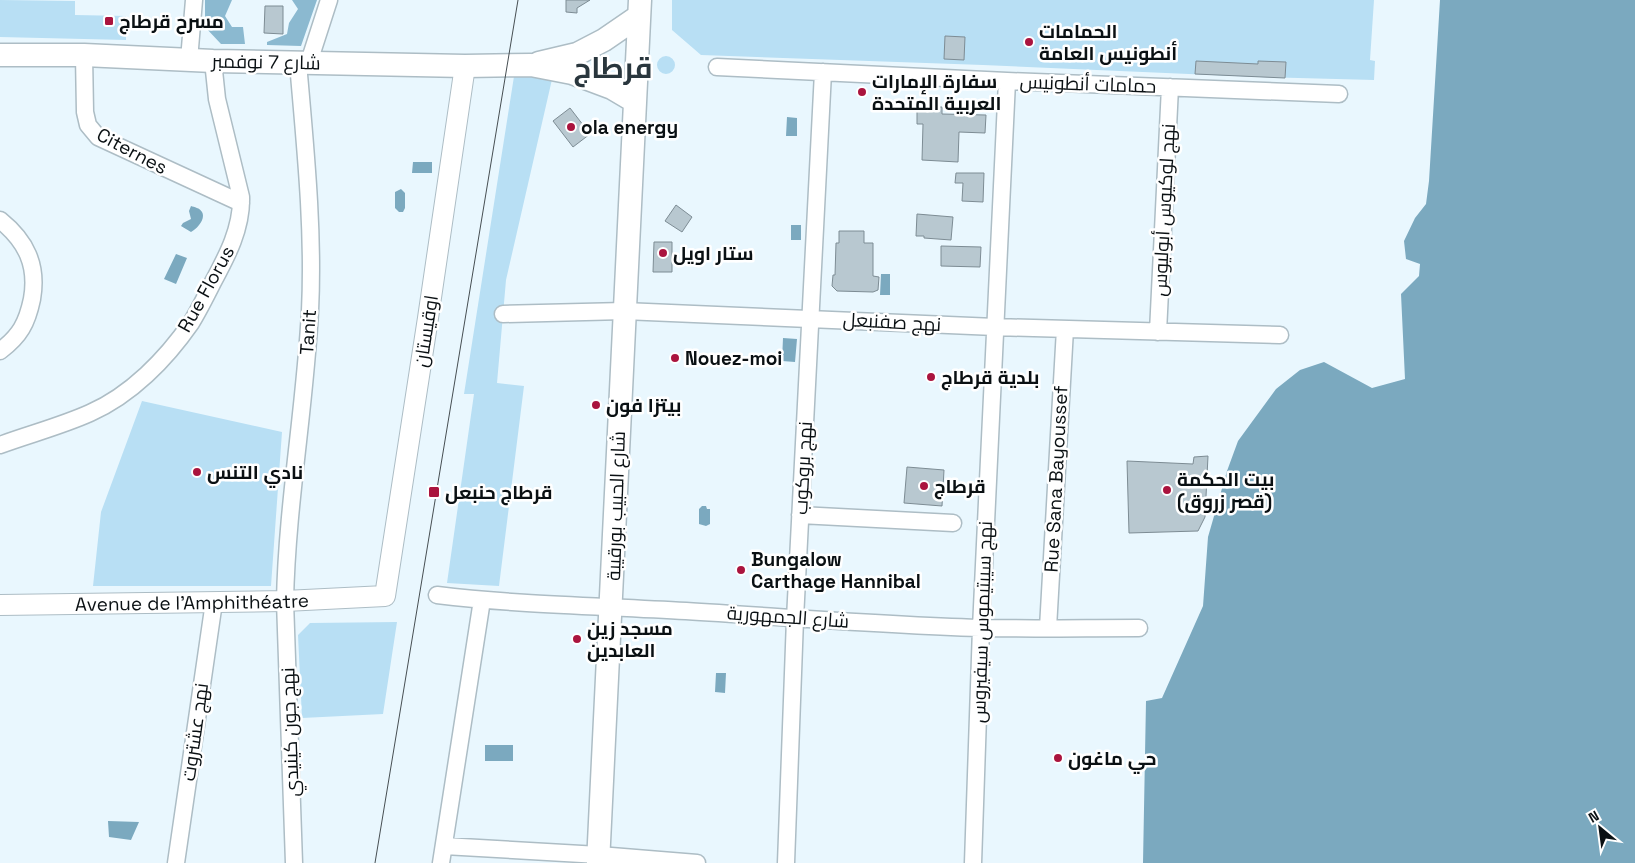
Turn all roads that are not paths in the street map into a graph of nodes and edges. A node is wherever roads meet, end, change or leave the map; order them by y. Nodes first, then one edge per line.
1 (194, 0) edge
2 (329, 0) edge
3 (639, 8) edge
4 (0, 55) edge
5 (84, 55) junction
6 (189, 60) junction
7 (213, 61) junction
8 (304, 62) junction
9 (531, 65) junction
10 (465, 66) junction
11 (717, 67) dead end
12 (823, 72) junction
13 (1007, 81) junction
14 (1170, 88) junction
15 (1339, 94) dead end
16 (634, 101) junction
17 (241, 204) junction
18 (0, 220) edge
19 (624, 311) junction
20 (503, 314) dead end
21 (811, 318) junction
22 (995, 327) junction
23 (1065, 329) junction
24 (1158, 332) junction
25 (1280, 335) dead end
26 (0, 351) edge
27 (0, 445) edge
28 (800, 516) junction
29 (954, 523) dead end
30 (437, 595) dead end
31 (385, 596) joint
32 (482, 600) junction
33 (285, 601) junction
34 (214, 602) junction
35 (0, 606) edge
36 (612, 608) junction
37 (795, 619) junction
38 (981, 628) junction
39 (1048, 628) junction
40 (1139, 628) dead end
41 (444, 846) junction
42 (599, 859) edge
43 (176, 863) edge
44 (294, 863) edge
45 (441, 863) edge
46 (697, 863) edge
47 (786, 863) edge
48 (973, 863) edge

1 - 6 street
2 - 8 street
3 - 9 main road, شارع 7 نوفمبر
3 - 16 main road, شارع الحبيب بورقيبة
4 - 5 main road, شارع 7 نوفمبر
5 - 6 main road, شارع 7 نوفمبر
5 - 17 street, Citernes
6 - 7 main road, شارع 7 نوفمبر
7 - 8 main road, شارع 7 نوفمبر
7 - 17 street, Rue Florus
8 - 10 main road, شارع 7 نوفمبر
8 - 33 street, Tanit
9 - 10 main road, شارع 7 نوفمبر
9 - 16 main road, شارع 7 نوفمبر
10 - 31 street, اوقيستان
11 - 12 street, حمامات أنطونيس
12 - 13 street, حمامات أنطونيس
12 - 21 street, نهج بروكوب
13 - 14 street, حمامات أنطونيس
13 - 22 street, نهج سيبتيموس سيفيروس
14 - 15 street, حمامات أنطونيس
14 - 24 street, نهج لوكيوس أبوليوس
16 - 19 main road, شارع الحبيب بورقيبة
17 - 27 street, Rue Florus
18 - 26 street
19 - 20 street, نهج صفنبعل
19 - 21 street, نهج صفنبعل
19 - 36 main road, شارع الحبيب بورقيبة
21 - 22 street, نهج صفنبعل
21 - 28 street, نهج بروكوب
22 - 23 street, نهج صفنبعل
22 - 38 street, نهج سيبتيموس سيفيروس
23 - 24 street, نهج صفنبعل
23 - 39 street, Rue Sana Bayoussef
24 - 25 street, نهج صفنبعل
28 - 29 street
28 - 37 street, نهج بروكوب
30 - 32 street, شارع الجمهورية
31 - 33 street, Avenue de l'Amphithéatre
32 - 36 street, شارع الجمهورية
32 - 41 street
33 - 34 street, Avenue de l'Amphithéatre
33 - 44 street, نهج جون كينيدي
34 - 35 street, Avenue de l'Amphithéatre
34 - 43 street, نهج عشتروت
36 - 37 street, شارع الجمهورية
36 - 42 main road, شارع الحبيب بورقيبة
37 - 38 street, شارع الجمهورية
37 - 47 street, نهج بروكوب
38 - 39 street, شارع الجمهورية
38 - 48 street, نهج سيبتيموس سيفيروس
39 - 40 street, شارع الجمهورية
41 - 42 street
41 - 45 street
42 - 46 street

